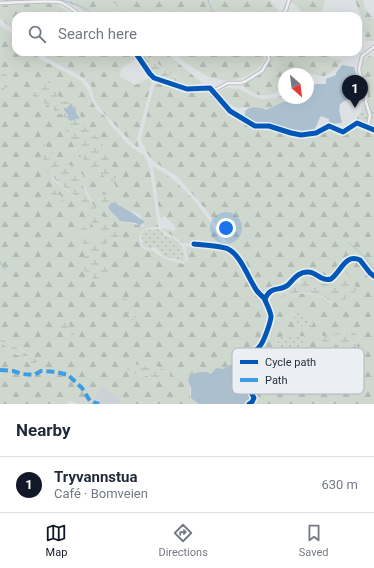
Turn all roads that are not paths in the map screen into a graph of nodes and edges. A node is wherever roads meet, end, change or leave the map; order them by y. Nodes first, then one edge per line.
1 (289, 0) edge
2 (0, 3) edge
3 (75, 12) edge
4 (284, 12) edge
5 (374, 47) edge
6 (138, 56) edge
7 (268, 56) edge
8 (213, 91) junction
9 (368, 127) junction
10 (374, 130) edge
11 (194, 244) dead end
12 (374, 276) edge
13 (265, 299) junction
14 (257, 348) edge
15 (252, 394) edge
16 (249, 404) edge

1 - 4 street
2 - 3 street
5 - 9 street
6 - 8 street
7 - 8 street
8 - 9 street
9 - 10 street
11 - 13 street
12 - 13 street
13 - 14 street
15 - 16 street

